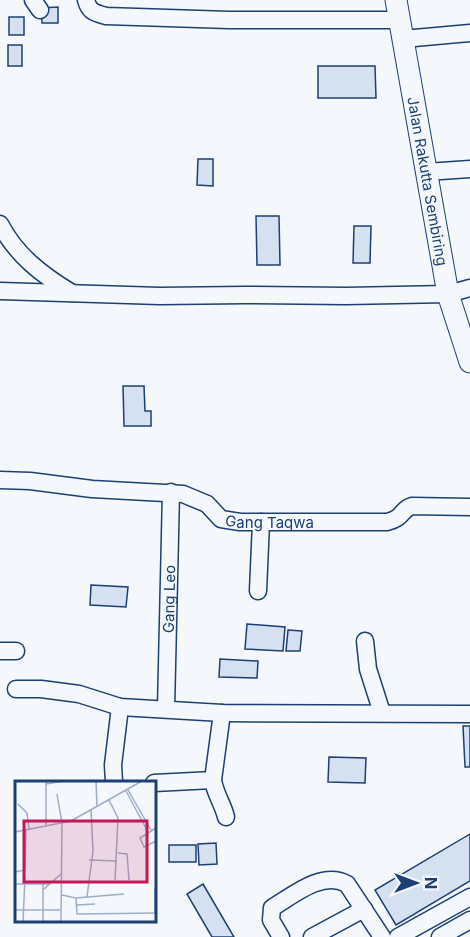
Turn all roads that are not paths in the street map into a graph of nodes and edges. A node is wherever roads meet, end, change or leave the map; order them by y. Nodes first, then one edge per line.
1 (86, 0) edge
2 (400, 20) edge
3 (470, 33) edge
4 (470, 169) edge
5 (426, 172) junction
6 (0, 224) edge
7 (470, 288) edge
8 (0, 291) edge
9 (72, 293) junction
10 (448, 294) junction
11 (470, 362) edge
12 (0, 480) edge
13 (171, 492) junction
14 (470, 507) edge
15 (261, 522) junction
16 (258, 591) dead end
17 (365, 640) dead end
18 (16, 689) dead end
19 (120, 707) junction
20 (166, 709) junction
21 (222, 713) junction
22 (382, 713) junction
23 (470, 714) edge
24 (213, 780) junction
25 (114, 781) edge
26 (156, 783) edge
27 (226, 817) dead end
28 (470, 897) edge
29 (364, 909) junction
30 (470, 920) edge
31 (280, 937) edge
32 (312, 937) edge
33 (381, 937) edge
34 (398, 937) edge
35 (440, 937) edge

1 - 2 street
2 - 3 street
2 - 5 main road, Jalan Rakutta Sembiring
4 - 5 street
5 - 10 main road, Jalan Rakutta Sembiring
6 - 9 street
7 - 10 street
8 - 9 street
9 - 10 street
10 - 11 main road, Jalan Rakutta Sembiring
12 - 13 street, Gang Taqwa
13 - 15 street, Gang Taqwa
13 - 20 street, Gang Leo
14 - 15 street, Gang Taqwa
15 - 16 street
17 - 22 street
18 - 19 street
19 - 20 street
19 - 25 street
20 - 21 street
21 - 22 street
21 - 24 street
22 - 23 street
24 - 26 street
24 - 27 street
28 - 34 street
29 - 31 street
29 - 32 street
29 - 33 street
30 - 35 street

